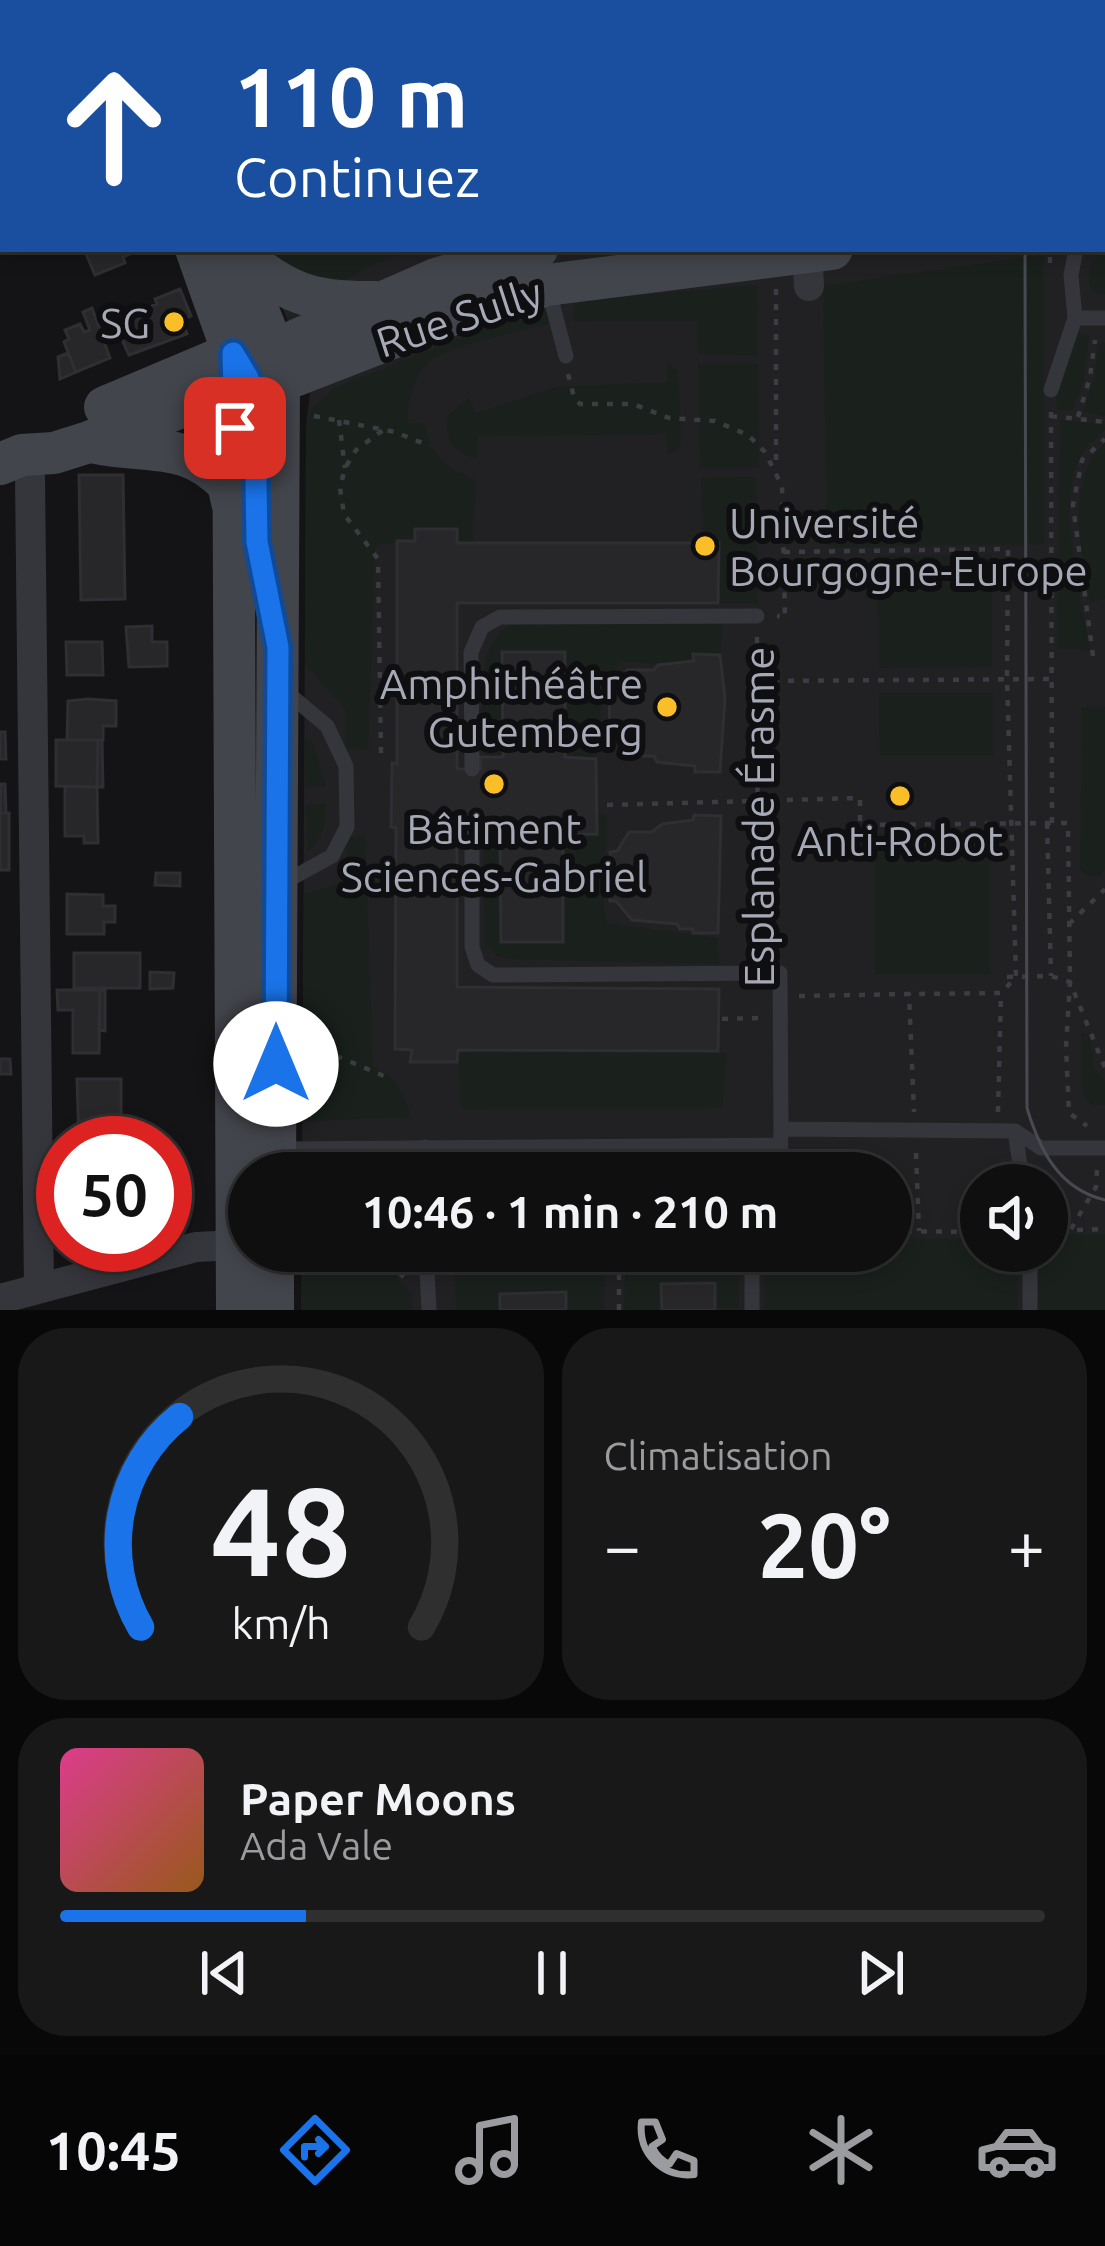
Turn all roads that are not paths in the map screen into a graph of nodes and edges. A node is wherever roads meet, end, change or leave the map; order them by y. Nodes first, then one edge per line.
1 (220, 252) edge
2 (222, 252) edge
3 (1075, 252) edge
4 (806, 261) edge
5 (542, 267) edge
6 (382, 302) junction
7 (1075, 318) junction
8 (1105, 318) edge
9 (566, 356) road end
10 (262, 375) junction
11 (1051, 390) road end
12 (89, 442) junction
13 (11, 459) edge
14 (234, 510) junction
15 (757, 616) road end
16 (277, 666) junction
17 (472, 769) dead end
18 (472, 822) dead end
19 (277, 886) junction
20 (1006, 1131) junction
21 (781, 1137) junction
22 (425, 1147) junction
23 (1105, 1148) edge
24 (257, 1152) edge
25 (259, 1152) edge
26 (394, 1152) edge
27 (425, 1152) edge
28 (781, 1152) edge
29 (1016, 1164) edge
30 (228, 1247) edge
31 (248, 1272) edge
32 (262, 1272) edge
33 (427, 1272) edge
34 (752, 1272) edge
35 (1030, 1272) edge
36 (38, 1288) junction
37 (0, 1299) edge
38 (429, 1308) edge
39 (237, 1310) edge
40 (273, 1310) edge
41 (752, 1310) edge
42 (1030, 1310) edge

1 - 10 main road
2 - 6 main road
3 - 7 lane
4 - 5 main road, Rue Sully
5 - 6 main road, Rue Sully
5 - 9 lane
5 - 10 main road, Rue Sully
6 - 10 main road, Rue Sully
7 - 8 lane
7 - 11 lane
10 - 12 main road
10 - 13 main road
10 - 14 main road
10 - 16 main road
12 - 13 main road
12 - 14 main road
13 - 36 street
14 - 24 main road
15 - 17 lane
16 - 19 main road
16 - 19 lane
18 - 21 lane
19 - 25 main road
20 - 21 lane
20 - 23 lane
20 - 29 lane
21 - 22 lane
21 - 28 lane
22 - 26 lane
22 - 27 lane
30 - 36 street
31 - 39 main road
32 - 40 main road
33 - 38 lane
34 - 41 lane
35 - 42 lane
36 - 37 street

